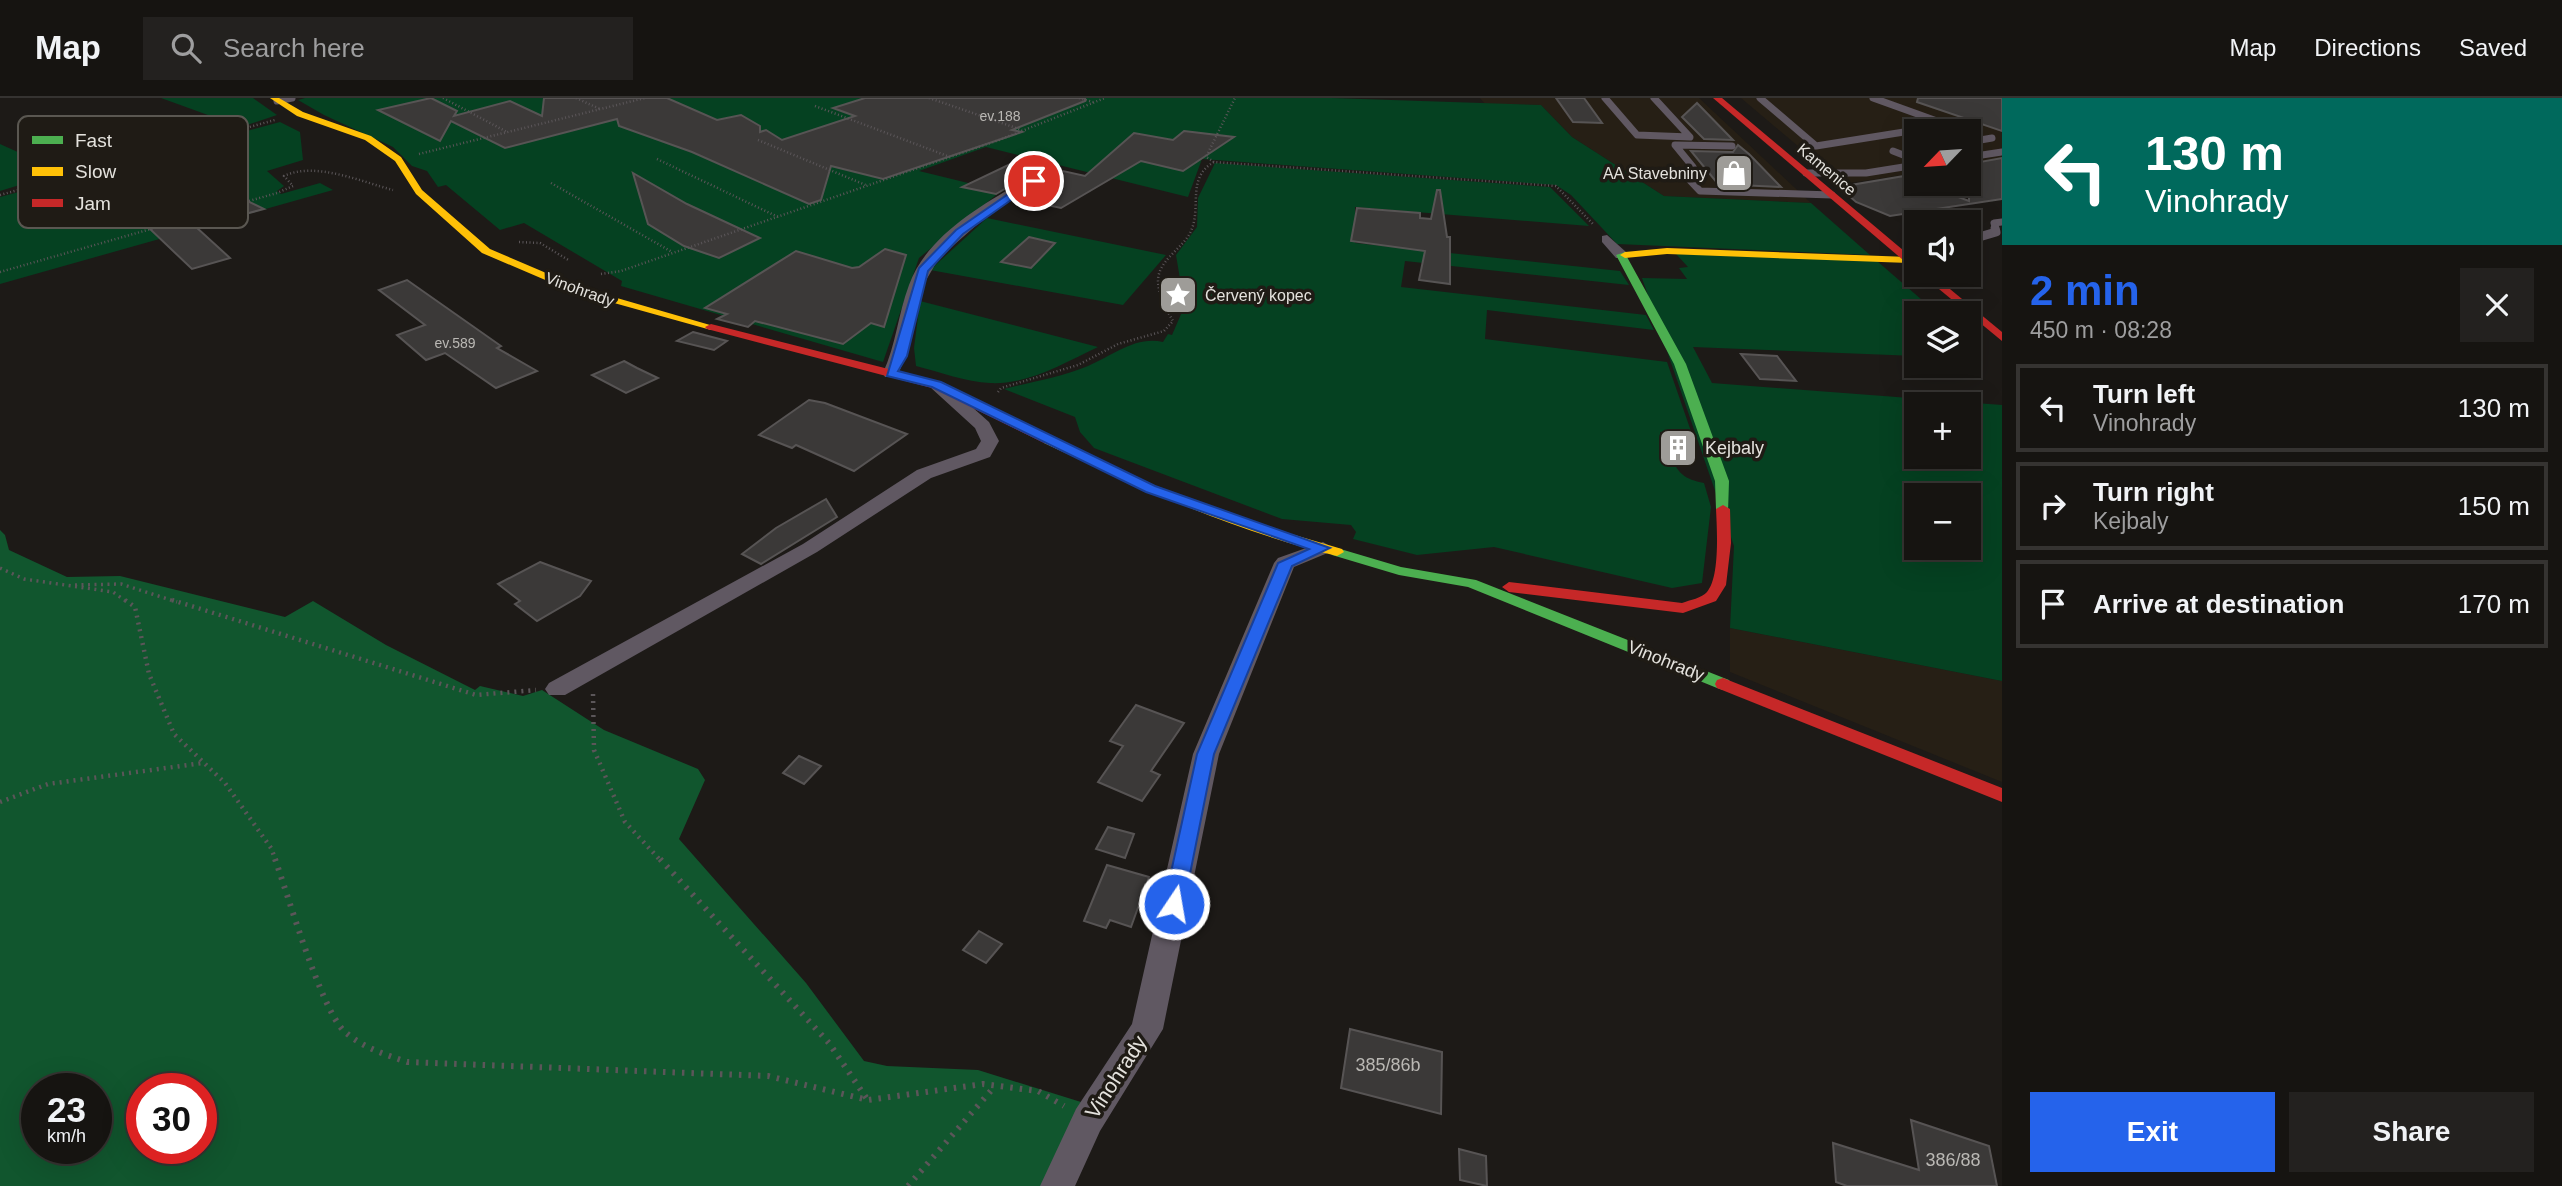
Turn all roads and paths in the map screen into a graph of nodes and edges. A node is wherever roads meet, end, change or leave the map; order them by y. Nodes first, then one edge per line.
1 (443, 98) edge
2 (576, 98) edge
3 (645, 98) edge
4 (929, 98) edge
5 (1079, 98) edge
6 (1105, 98) edge
7 (1235, 98) edge
8 (1605, 98) edge
9 (1654, 98) edge
10 (1717, 98) edge
11 (1760, 98) edge
12 (1874, 98) edge
13 (281, 99) edge
14 (1094, 103) junction
15 (815, 106) dead end
16 (600, 109) junction
17 (300, 114) junction
18 (248, 128) edge
19 (1023, 130) junction
20 (507, 132) junction
21 (1993, 138) dead end
22 (758, 140) dead end
23 (1981, 140) edge
24 (1732, 146) dead end
25 (1893, 151) dead end
26 (2002, 152) edge
27 (1904, 155) edge
28 (1981, 155) edge
29 (951, 157) junction
30 (398, 159) junction
31 (657, 159) dead end
32 (1214, 162) junction
33 (1904, 167) edge
34 (1056, 168) dead end
35 (1806, 173) junction
36 (551, 183) dead end
37 (869, 187) junction
38 (18, 190) edge
39 (391, 190) dead end
40 (0, 195) edge
41 (1832, 195) junction
42 (248, 201) edge
43 (779, 218) junction
44 (2002, 222) edge
45 (154, 228) edge
46 (1981, 236) edge
47 (1606, 239) joint
48 (524, 247) dead end
49 (673, 253) junction
50 (1904, 253) edge
51 (1621, 255) junction
52 (1904, 257) edge
53 (580, 268) dead end
54 (0, 272) edge
55 (599, 274) dead end
56 (1941, 287) edge
57 (2002, 338) edge
58 (891, 373) junction
59 (936, 385) junction
60 (989, 410) junction
61 (1323, 548) junction
62 (0, 568) edge
63 (1471, 583) junction
64 (57, 586) junction
65 (597, 666) junction
66 (557, 689) joint
67 (204, 763) junction
68 (2002, 795) edge
69 (0, 802) edge
70 (996, 1086) junction
71 (868, 1100) junction
72 (1088, 1120) junction
73 (908, 1186) edge
74 (1057, 1186) edge

1 - 20 path
2 - 16 path
3 - 16 path
4 - 19 path
5 - 14 path
6 - 14 path
7 - 32 path
8 - 9 lane
10 - 35 street, Kamenice
11 - 12 lane
13 - 17 street, Vinohrady
14 - 19 path
15 - 29 path
16 - 20 path
17 - 18 path
17 - 30 street, Vinohrady
19 - 29 path
20 - 30 path
21 - 23 lane
22 - 37 path
24 - 41 lane
25 - 27 lane
26 - 28 lane
29 - 37 path
30 - 58 street, Vinohrady
31 - 43 path
32 - 47 path
32 - 60 path
33 - 35 lane
34 - 58 street
35 - 41 street, Kamenice
36 - 49 path
37 - 43 path
38 - 40 path
39 - 42 path
41 - 50 street, Kamenice
43 - 49 path
44 - 46 lane
45 - 54 path
47 - 51 street
48 - 53 path
49 - 55 path
51 - 52 street
51 - 63 street
56 - 57 street
58 - 59 street, Vinohrady
59 - 60 street, Vinohrady
59 - 65 street, Vinohrady
60 - 61 street, Vinohrady
61 - 63 street, Vinohrady
61 - 72 street, Vinohrady
62 - 64 path
63 - 68 street, Vinohrady
64 - 66 path
64 - 67 path
65 - 66 street, Vinohrady
65 - 71 path
67 - 69 path
67 - 71 path
70 - 71 path
70 - 72 path
70 - 73 path
72 - 74 street, Vinohrady

